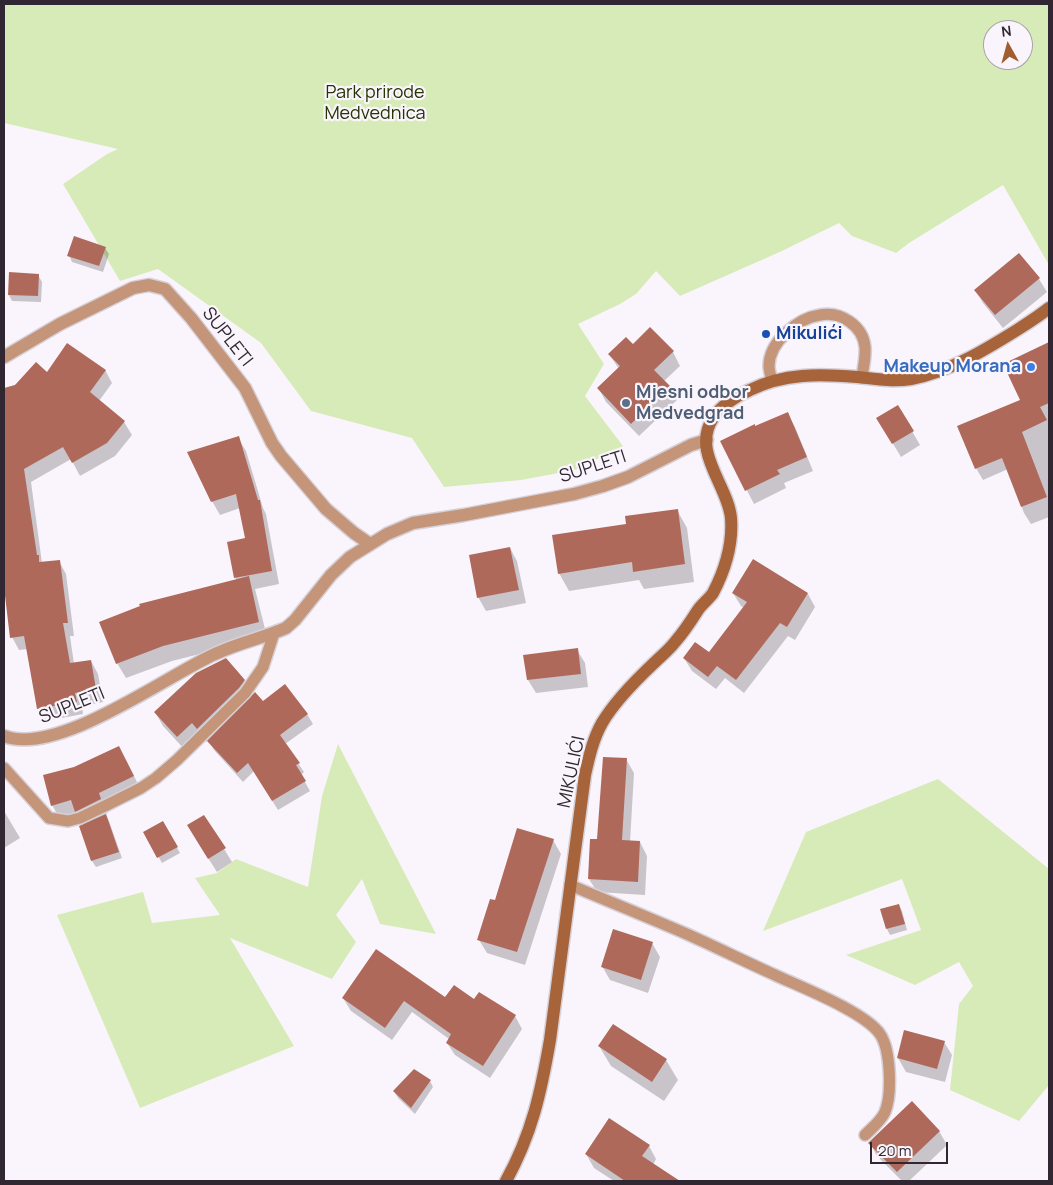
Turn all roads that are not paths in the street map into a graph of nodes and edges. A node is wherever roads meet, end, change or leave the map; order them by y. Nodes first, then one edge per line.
1 (1049, 308) edge
2 (4, 357) edge
3 (862, 378) junction
4 (772, 381) junction
5 (707, 440) junction
6 (370, 544) junction
7 (274, 633) junction
8 (4, 736) edge
9 (4, 768) edge
10 (570, 885) junction
11 (865, 1135) dead end
12 (506, 1181) edge

1 - 3 street, MIKULIĆI
2 - 6 street, SUPLETI
3 - 4 street, MIKULIĆI
3 - 4 lane
4 - 5 street, MIKULIĆI
5 - 6 street, SUPLETI
5 - 10 street, MIKULIĆI
6 - 7 street, SUPLETI
7 - 8 street, SUPLETI
7 - 9 lane
10 - 11 lane
10 - 12 street, MIKULIĆI

